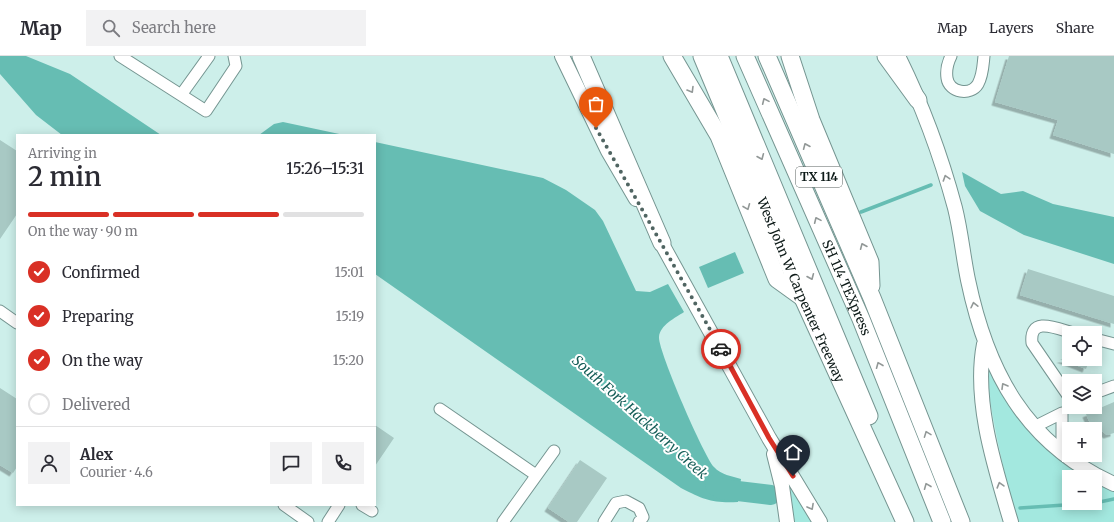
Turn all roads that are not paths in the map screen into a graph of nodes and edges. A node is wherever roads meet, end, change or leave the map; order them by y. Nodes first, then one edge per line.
1 (120, 56) edge
2 (209, 56) edge
3 (234, 56) edge
4 (562, 56) edge
5 (581, 56) edge
6 (672, 56) edge
7 (702, 56) edge
8 (719, 56) edge
9 (745, 56) edge
10 (767, 56) edge
11 (790, 56) edge
12 (951, 56) edge
13 (984, 56) edge
14 (895, 57) edge
15 (181, 95) junction
16 (918, 100) joint
17 (662, 244) junction
18 (803, 298) junction
19 (872, 298) junction
20 (0, 311) edge
21 (16, 322) edge
22 (1062, 330) edge
23 (1102, 341) edge
24 (985, 342) junction
25 (1114, 344) edge
26 (1114, 386) edge
27 (1062, 387) edge
28 (1102, 390) edge
29 (440, 409) dead end
30 (1062, 414) joint
31 (1062, 422) edge
32 (1034, 427) junction
33 (769, 438) junction
34 (554, 451) dead end
35 (1062, 452) edge
36 (1074, 462) edge
37 (536, 475) junction
38 (1114, 484) edge
39 (285, 506) edge
40 (338, 506) edge
41 (364, 506) edge
42 (372, 511) dead end
43 (308, 522) edge
44 (328, 522) edge
45 (503, 522) edge
46 (604, 522) edge
47 (639, 522) edge
48 (787, 522) edge
49 (820, 522) edge
50 (905, 522) edge
51 (915, 522) edge
52 (942, 522) edge
53 (962, 522) edge
54 (1011, 522) edge

1 - 15 street
2 - 15 street
3 - 15 street
4 - 17 main road
5 - 17 highway
6 -> 18 highway
7 - 18 highway, West John W Carpenter Freeway
8 -> 51 highway
52 -> 9 highway, SH 114 TEXpress
19 -> 10 highway, TX 114
19 -> 11 highway
12 - 13 street
14 - 16 highway
24 -> 16 main road
17 - 33 main road
18 - 50 highway, West John W Carpenter Freeway
53 -> 19 highway, TX 114
20 - 21 street
22 - 27 street
23 - 25 street
32 -> 24 main road
54 -> 24 main road
26 - 28 street
29 - 37 street
30 - 31 street
30 - 32 street
32 - 35 main road
33 - 48 main road
33 -> 49 main road
34 - 37 street
36 - 38 main road
37 - 45 street
39 - 43 street
40 - 44 street
41 - 42 street
46 - 47 street

